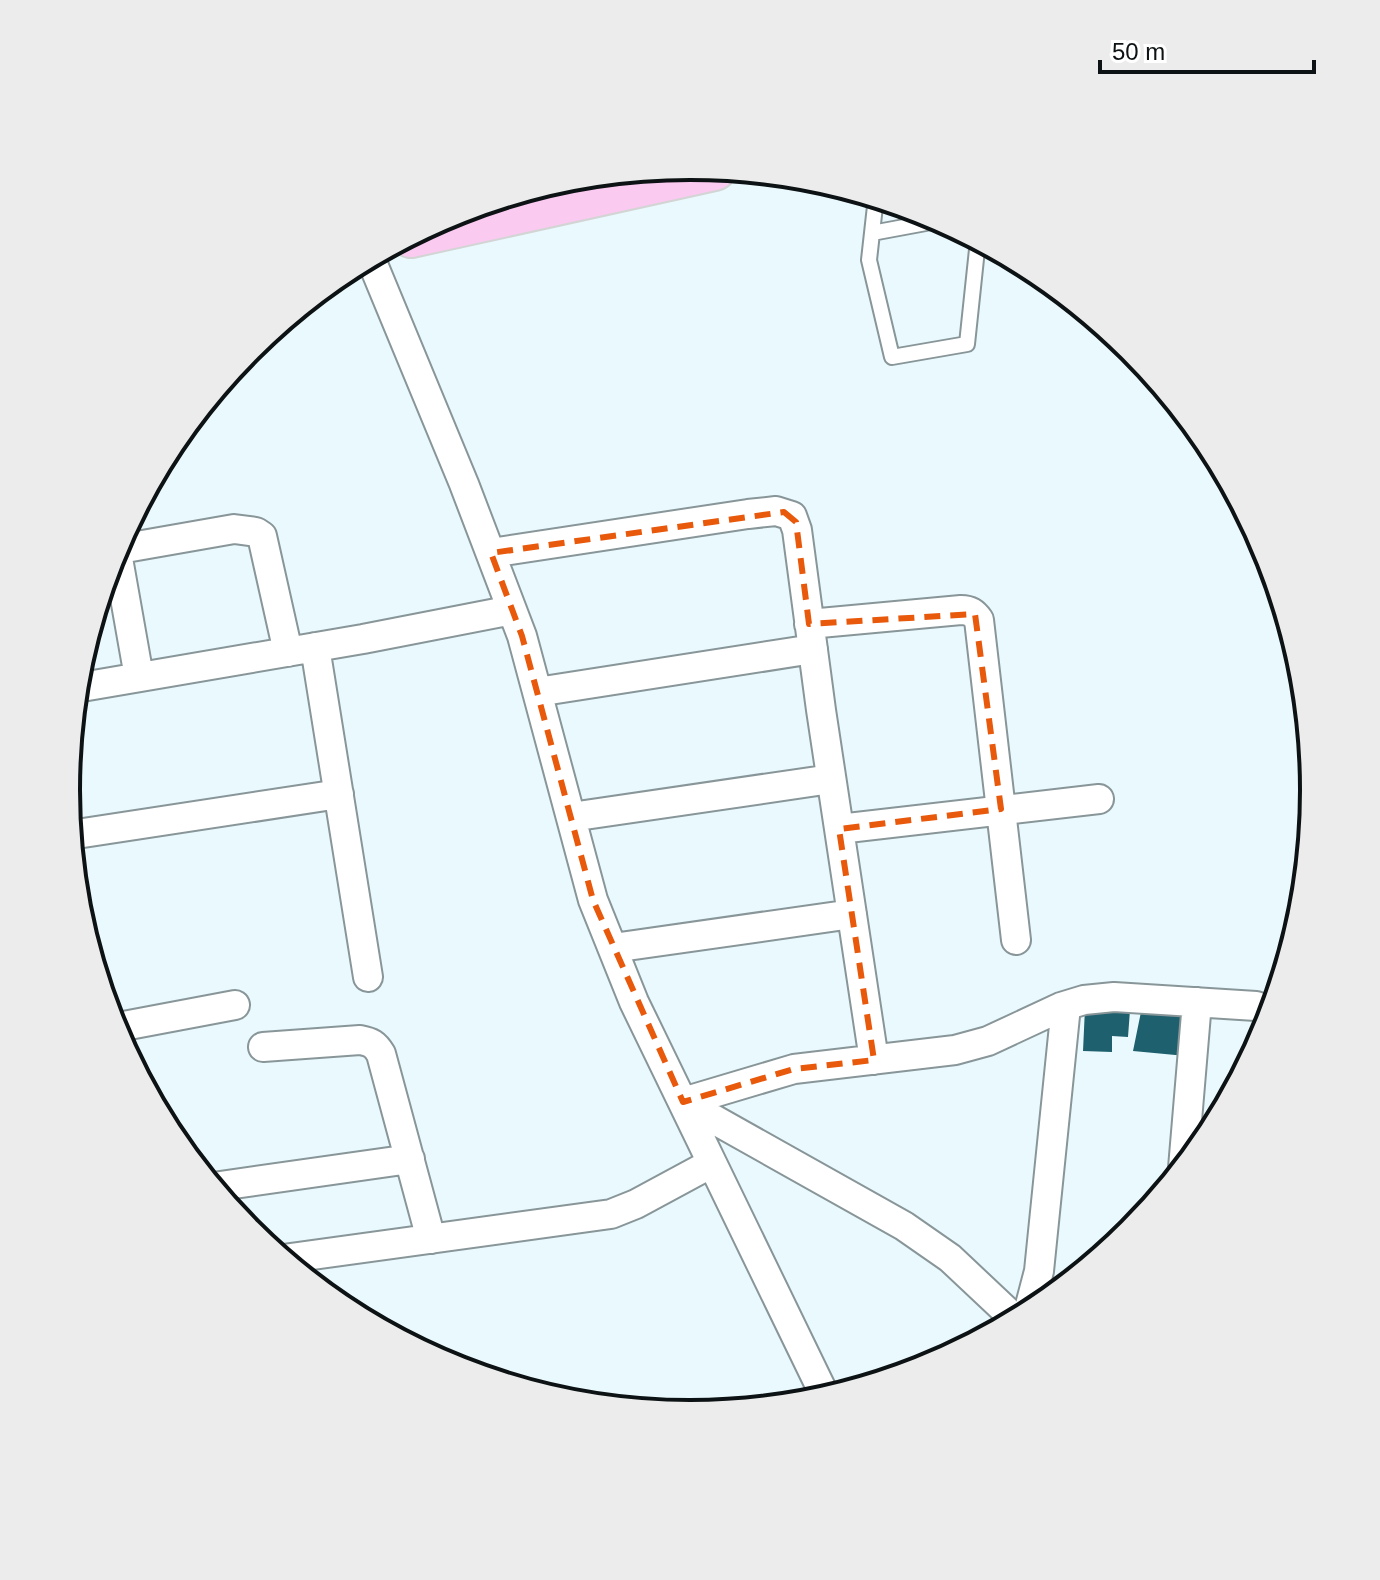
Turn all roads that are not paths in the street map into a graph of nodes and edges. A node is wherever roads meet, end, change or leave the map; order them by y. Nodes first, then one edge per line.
1 (645, 182) edge
2 (505, 209) edge
3 (875, 209) edge
4 (919, 224) edge
5 (872, 233) junction
6 (977, 252) edge
7 (375, 268) edge
8 (131, 546) edge
9 (491, 553) junction
10 (120, 574) edge
11 (512, 610) junction
12 (811, 636) junction
13 (302, 649) junction
14 (139, 677) junction
15 (89, 686) edge
16 (537, 692) junction
17 (831, 779) junction
18 (339, 794) junction
19 (1099, 799) dead end
20 (1001, 809) junction
21 (571, 817) junction
22 (839, 829) junction
23 (81, 833) edge
24 (852, 914) junction
25 (1016, 940) dead end
26 (613, 948) junction
27 (368, 977) dead end
28 (1197, 1002) junction
29 (235, 1005) dead end
30 (1066, 1006) junction
31 (1256, 1006) dead end
32 (127, 1025) edge
33 (263, 1047) dead end
34 (874, 1060) junction
35 (683, 1102) junction
36 (1185, 1146) edge
37 (410, 1159) junction
38 (712, 1163) junction
39 (226, 1185) edge
40 (431, 1239) junction
41 (298, 1257) edge
42 (1033, 1294) edge
43 (1006, 1311) edge
44 (820, 1385) edge

1 - 2 main road
3 - 5 lane
4 - 5 lane
5 - 6 lane
7 - 9 street
8 - 13 street
9 - 11 street
9 - 12 street
10 - 14 street
11 - 13 street
11 - 16 street
12 - 16 street
12 - 17 street
12 - 20 street
13 - 14 street
13 - 18 street
14 - 15 street
16 - 21 street
17 - 21 street
17 - 22 street
18 - 23 street
18 - 27 street
19 - 20 street
20 - 22 street
20 - 25 street
21 - 26 street
22 - 24 street
24 - 26 street
24 - 34 street
26 - 35 street
28 - 30 street
28 - 31 street
28 - 36 street
29 - 32 street
30 - 34 street
30 - 42 street
33 - 37 street
34 - 35 street
35 - 38 street
35 - 43 street
37 - 39 street
37 - 40 street
38 - 40 street
38 - 44 street
40 - 41 street

